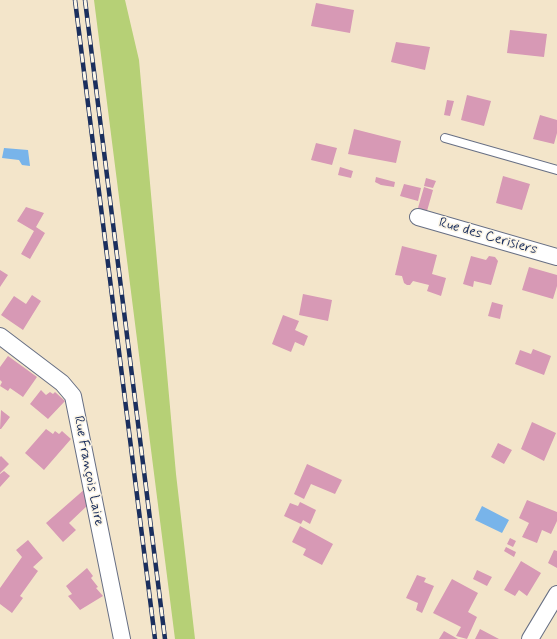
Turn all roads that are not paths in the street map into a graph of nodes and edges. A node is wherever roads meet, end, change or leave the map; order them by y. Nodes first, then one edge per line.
1 (445, 138) dead end
2 (557, 170) edge
3 (418, 217) dead end
4 (557, 257) edge
5 (0, 336) edge
6 (557, 594) edge
7 (122, 639) edge
8 (530, 639) edge

1 - 2 lane
3 - 4 street, Rue des Cerisiers
5 - 7 street, Rue François Laire
6 - 8 street

